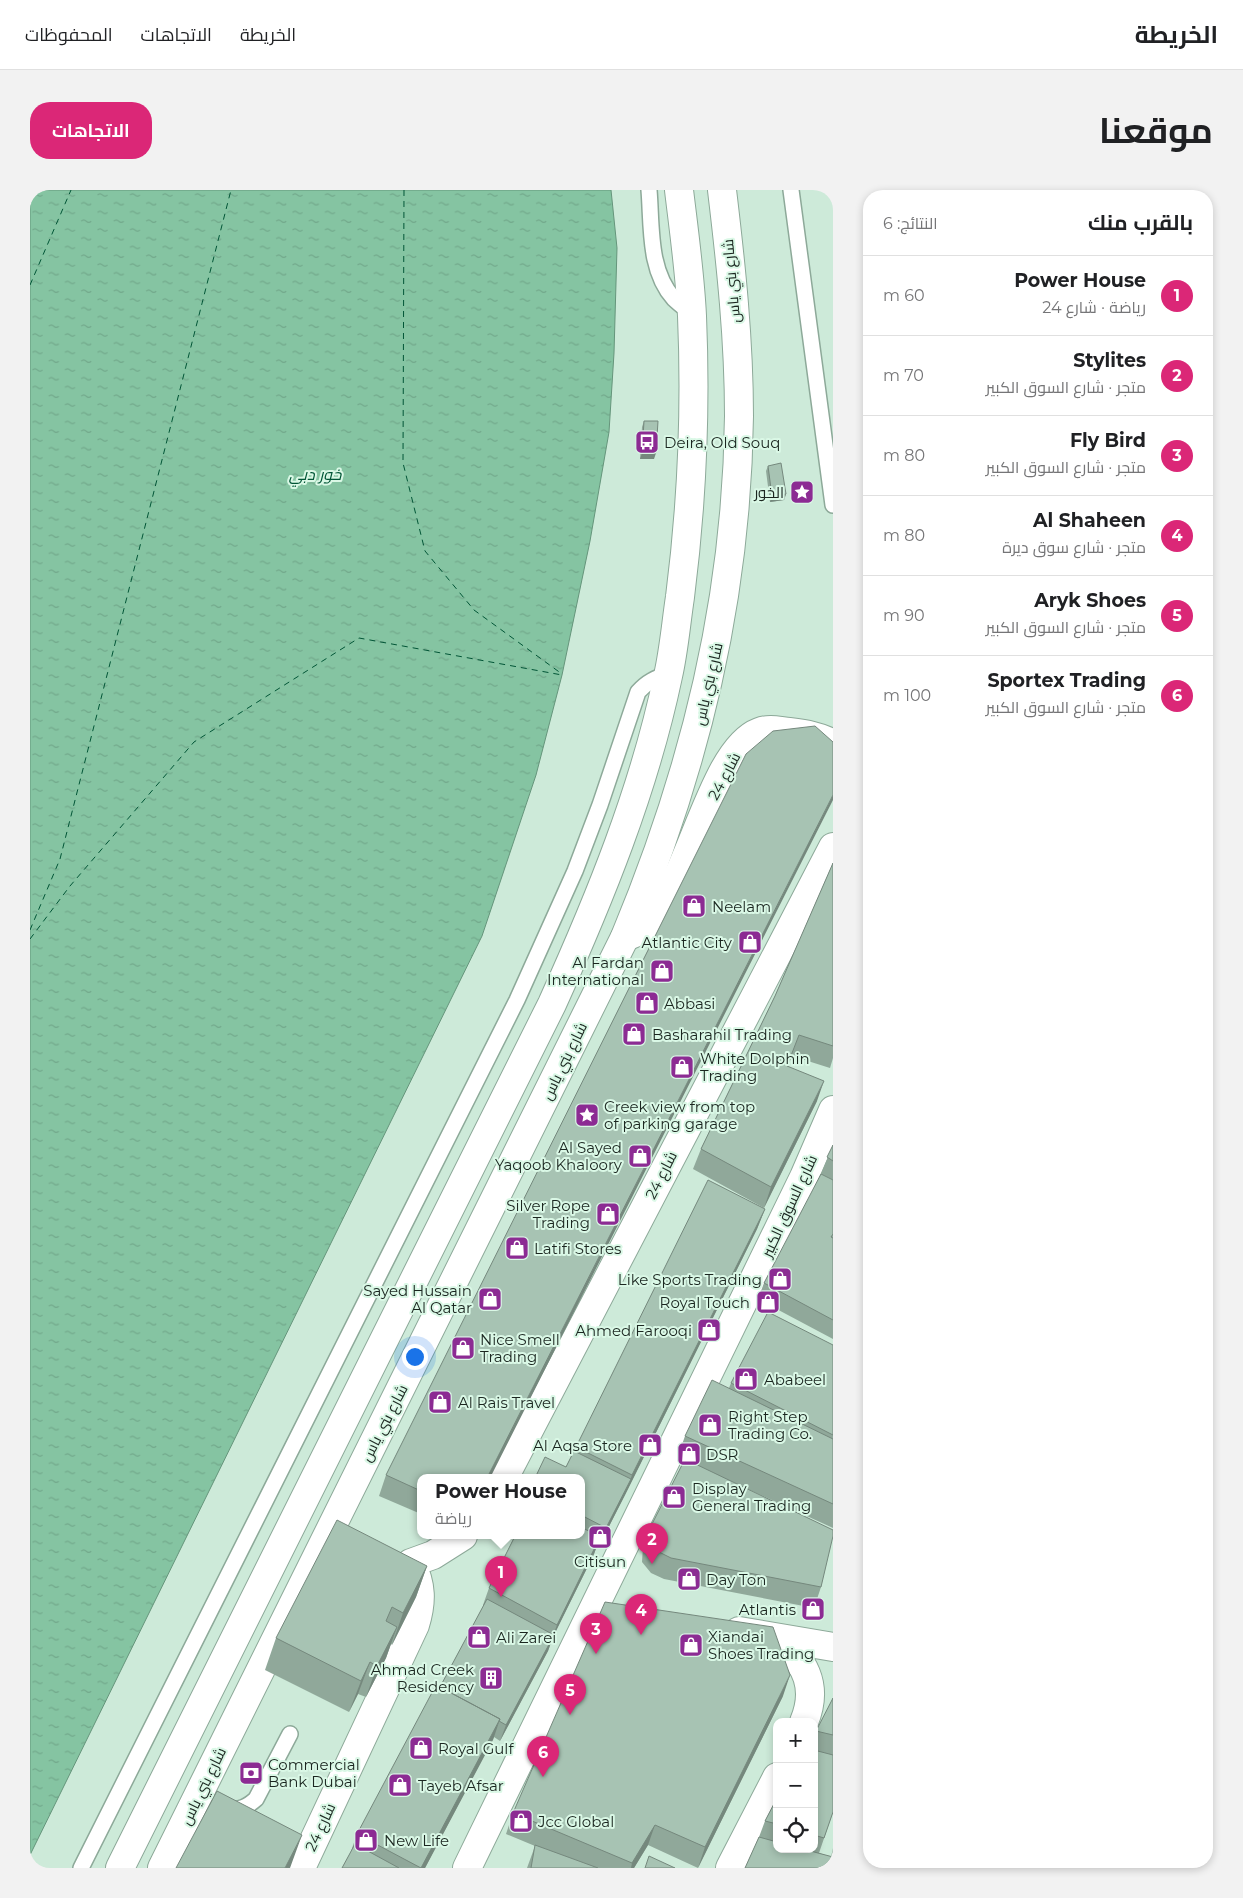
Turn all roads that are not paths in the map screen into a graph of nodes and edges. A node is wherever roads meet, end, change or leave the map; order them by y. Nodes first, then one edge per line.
1 (649, 190) edge
2 (679, 190) edge
3 (722, 190) edge
4 (791, 190) edge
5 (692, 314) junction
6 (692, 471) junction
7 (833, 505) edge
8 (719, 631) junction
9 (669, 674) junction
10 (770, 730) junction
11 (833, 744) edge
12 (790, 749) edge
13 (635, 797) junction
14 (669, 825) junction
15 (833, 847) edge
16 (625, 937) junction
17 (833, 1110) edge
18 (506, 1474) edge
19 (334, 1523) junction
20 (360, 1536) edge
21 (458, 1539) edge
22 (386, 1550) edge
23 (411, 1563) junction
24 (595, 1607) junction
25 (624, 1612) edge
26 (711, 1626) edge
27 (769, 1636) junction
28 (833, 1647) edge
29 (805, 1718) edge
30 (290, 1734) dead end
31 (773, 1785) edge
32 (198, 1796) junction
33 (81, 1868) edge
34 (120, 1868) edge
35 (162, 1868) edge
36 (301, 1868) edge
37 (467, 1868) edge
38 (730, 1868) edge

1 - 5 lane
2 - 5 main road
3 - 8 main road, شارع بني ياس
4 - 7 lane
5 - 6 main road
6 - 8 main road
6 - 9 main road
8 - 14 main road, شارع بني ياس
9 - 13 main road
9 - 33 lane
10 - 11 main road
10 - 12 lane
10 - 16 main road, شارع 24
13 - 14 main road
13 - 34 main road
14 - 16 main road, شارع بني ياس
15 - 18 main road, شارع 24
16 - 19 main road, شارع بني ياس
17 - 24 main road, شارع السوق الكبير
19 - 20 main road
19 - 32 main road, شارع بني ياس
21 - 23 main road
22 - 23 main road
23 - 36 main road, شارع 24
24 - 25 main road
24 - 37 main road, شارع السوق الكبير
26 - 27 main road
27 - 28 main road
27 - 29 main road
30 - 32 lane
31 - 38 main road
32 - 35 main road, شارع بني ياس

